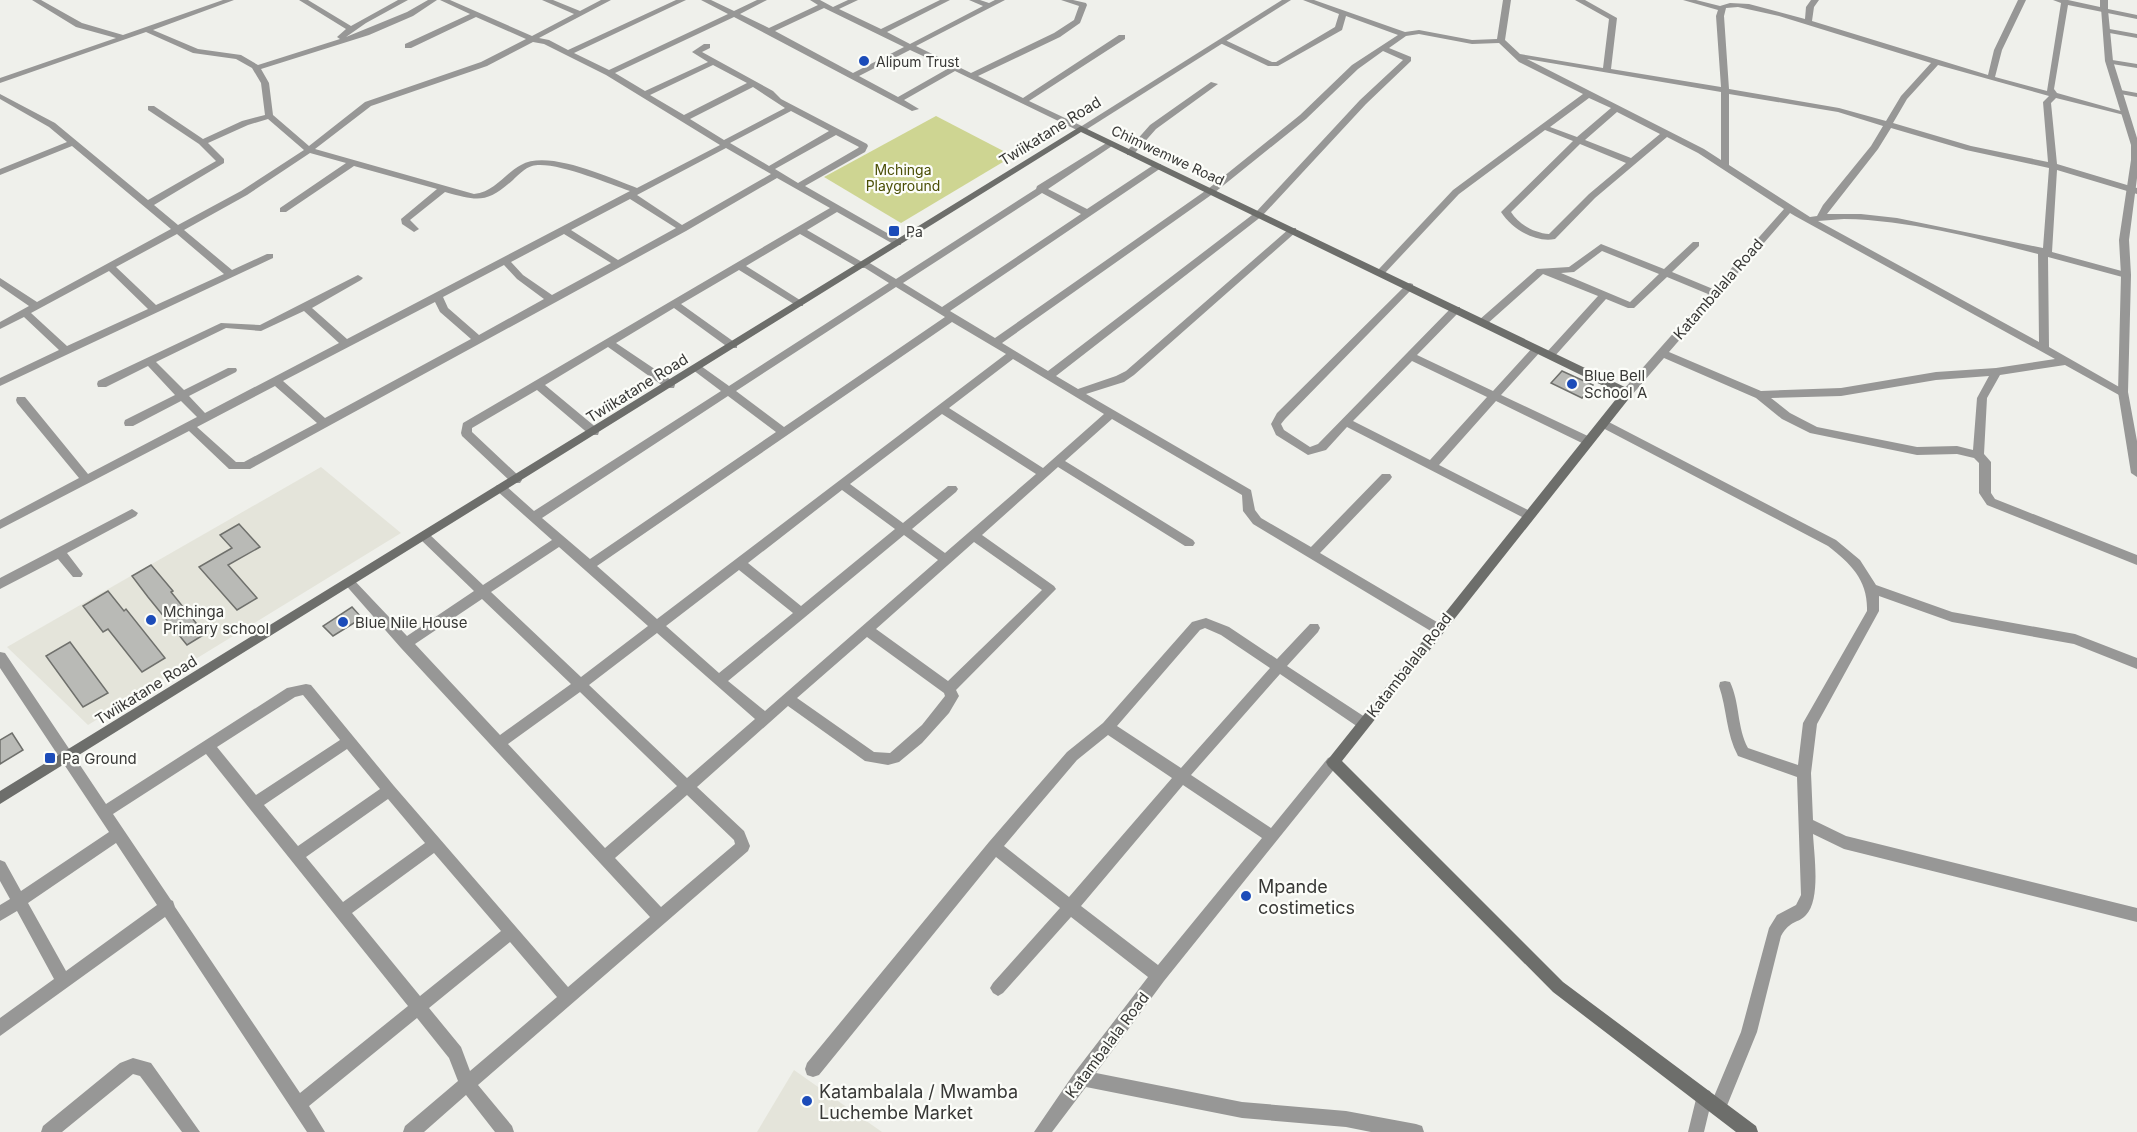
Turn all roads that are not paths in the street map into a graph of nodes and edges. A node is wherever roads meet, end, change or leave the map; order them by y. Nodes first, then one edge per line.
1 (36, 0) edge
2 (230, 0) edge
3 (303, 0) edge
4 (404, 0) edge
5 (431, 0) edge
6 (444, 0) edge
7 (546, 0) edge
8 (607, 0) edge
9 (682, 0) edge
10 (705, 0) edge
11 (763, 0) edge
12 (814, 0) edge
13 (854, 0) edge
14 (946, 0) edge
15 (972, 0) edge
16 (1001, 0) edge
17 (1065, 0) edge
18 (1287, 0) edge
19 (1307, 0) edge
20 (1507, 0) edge
21 (1579, 0) edge
22 (1687, 0) edge
23 (1815, 0) edge
24 (2022, 0) edge
25 (2061, 1) edge
26 (824, 5) junction
27 (2104, 5) edge
28 (989, 6) junction
29 (834, 9) junction
30 (1722, 9) junction
31 (1343, 13) junction
32 (476, 14) junction
33 (580, 14) junction
34 (734, 14) junction
35 (2137, 17) edge
36 (1808, 23) junction
37 (145, 29) junction
38 (351, 29) junction
39 (2107, 30) junction
40 (769, 32) junction
41 (882, 32) junction
42 (1404, 34) junction
43 (2137, 36) edge
44 (122, 37) junction
45 (1122, 38) dead end
46 (532, 39) junction
47 (338, 40) junction
48 (1501, 41) junction
49 (1222, 42) junction
50 (408, 46) dead end
51 (707, 46) dead end
52 (911, 46) junction
53 (1382, 48) junction
54 (569, 52) junction
55 (1514, 55) junction
56 (2109, 61) junction
57 (711, 63) junction
58 (1936, 63) junction
59 (2137, 66) edge
60 (257, 68) junction
61 (955, 68) junction
62 (1607, 69) junction
63 (609, 73) junction
64 (971, 76) junction
65 (851, 77) junction
66 (1991, 78) junction
67 (0, 81) edge
68 (752, 84) junction
69 (1214, 84) dead end
70 (1725, 90) junction
71 (2118, 91) junction
72 (646, 94) junction
73 (1589, 94) junction
74 (2137, 95) edge
75 (0, 96) edge
76 (2054, 96) junction
77 (898, 100) junction
78 (1023, 101) junction
79 (151, 108) dead end
80 (791, 108) junction
81 (1616, 108) junction
82 (915, 109) dead end
83 (2124, 113) junction
84 (269, 116) junction
85 (685, 118) junction
86 (1890, 124) junction
87 (1544, 127) junction
88 (1081, 129) junction
89 (836, 131) junction
90 (1666, 133) junction
91 (1579, 141) junction
92 (74, 142) junction
93 (202, 142) junction
94 (725, 144) junction
95 (1111, 144) junction
96 (2136, 145) edge
97 (309, 150) junction
98 (1130, 153) junction
99 (1630, 161) junction
100 (352, 163) junction
101 (1725, 165) junction
102 (1158, 166) junction
103 (2053, 166) junction
104 (774, 171) junction
105 (0, 172) edge
106 (799, 186) junction
107 (1040, 188) junction
108 (443, 189) junction
109 (2134, 190) edge
110 (1211, 191) junction
111 (634, 193) junction
112 (147, 205) junction
113 (837, 208) junction
114 (1789, 208) junction
115 (282, 210) dead end
116 (1089, 214) junction
117 (1259, 214) junction
118 (1821, 217) junction
119 (1809, 220) junction
120 (414, 229) dead end
121 (682, 229) junction
122 (177, 230) junction
123 (564, 230) junction
124 (801, 230) junction
125 (1293, 230) junction
126 (898, 243) junction
127 (1696, 244) dead end
128 (2045, 252) junction
129 (270, 256) dead end
130 (505, 261) junction
131 (618, 264) junction
132 (864, 265) junction
133 (110, 266) junction
134 (741, 267) junction
135 (1543, 269) junction
136 (1381, 272) junction
137 (1667, 272) junction
138 (2125, 273) junction
139 (231, 274) junction
140 (2137, 274) edge
141 (358, 278) dead end
142 (0, 281) edge
143 (897, 284) junction
144 (1410, 286) junction
145 (1715, 293) junction
146 (437, 296) junction
147 (1604, 296) junction
148 (552, 300) junction
149 (800, 304) junction
150 (35, 305) junction
151 (676, 305) junction
152 (305, 307) junction
153 (1456, 309) junction
154 (155, 310) junction
155 (24, 312) junction
156 (947, 314) junction
157 (1483, 322) junction
158 (0, 326) edge
159 (478, 340) junction
160 (609, 343) junction
161 (995, 343) junction
162 (347, 344) junction
163 (733, 346) junction
164 (1537, 349) junction
165 (2044, 349) junction
166 (66, 351) junction
167 (1662, 353) junction
168 (1014, 354) junction
169 (1550, 355) junction
170 (1410, 356) junction
171 (2066, 361) junction
172 (150, 362) junction
173 (697, 368) junction
174 (232, 370) dead end
175 (1996, 372) junction
176 (1049, 376) junction
177 (276, 381) junction
178 (0, 382) edge
179 (102, 384) dead end
180 (538, 385) junction
181 (669, 385) junction
182 (729, 392) junction
183 (2123, 392) junction
184 (1077, 393) junction
185 (1627, 393) junction
186 (181, 395) junction
187 (1760, 395) junction
188 (1494, 396) junction
189 (21, 400) dead end
190 (942, 409) junction
191 (1111, 414) junction
192 (204, 418) junction
193 (1346, 422) junction
194 (129, 423) dead end
195 (324, 423) junction
196 (1603, 423) junction
197 (190, 426) junction
198 (594, 432) junction
199 (784, 432) junction
200 (1588, 441) junction
201 (1978, 455) junction
202 (1057, 461) junction
203 (1431, 466) junction
204 (1043, 473) junction
205 (2137, 473) edge
206 (1386, 477) dead end
207 (86, 479) junction
208 (516, 480) junction
209 (843, 485) junction
210 (501, 489) junction
211 (952, 489) dead end
212 (132, 513) dead end
213 (1528, 515) junction
214 (534, 517) junction
215 (0, 525) edge
216 (903, 529) junction
217 (973, 535) junction
218 (424, 536) junction
219 (560, 540) junction
220 (1189, 543) dead end
221 (59, 552) junction
222 (1312, 554) junction
223 (945, 559) junction
224 (2137, 560) edge
225 (740, 564) junction
226 (589, 566) junction
227 (77, 574) dead end
228 (349, 582) junction
229 (0, 584) edge
230 (1873, 590) junction
231 (484, 591) junction
232 (801, 614) junction
233 (656, 626) junction
234 (1314, 628) dead end
235 (866, 629) junction
236 (1438, 629) junction
237 (405, 644) junction
238 (0, 657) edge
239 (2137, 664) edge
240 (1278, 666) junction
241 (719, 681) junction
242 (580, 685) junction
243 (1725, 686) dead end
244 (948, 689) junction
245 (788, 699) junction
246 (765, 718) junction
247 (1364, 723) junction
248 (1108, 727) junction
249 (349, 741) junction
250 (499, 743) junction
251 (208, 746) junction
252 (68, 756) junction
253 (1333, 762) junction
254 (1804, 773) junction
255 (1181, 778) junction
256 (688, 787) junction
257 (389, 790) junction
258 (0, 798) edge
259 (255, 804) junction
260 (105, 812) junction
261 (1806, 825) junction
262 (119, 833) junction
263 (1272, 837) junction
264 (436, 843) junction
265 (994, 847) junction
266 (296, 856) junction
267 (605, 857) junction
268 (0, 867) edge
269 (20, 902) junction
270 (168, 906) junction
271 (1071, 907) junction
272 (342, 912) junction
273 (0, 914) edge
274 (2137, 915) edge
275 (662, 918) junction
276 (512, 931) junction
277 (1159, 976) junction
278 (64, 982) junction
279 (998, 988) dead end
280 (568, 998) junction
281 (418, 1007) junction
282 (0, 1028) edge
283 (813, 1069) dead end
284 (1082, 1078) junction
285 (467, 1084) junction
286 (1704, 1097) junction
287 (299, 1104) junction
288 (1718, 1107) junction
289 (314, 1131) edge
290 (49, 1132) edge
291 (192, 1132) edge
292 (411, 1132) edge
293 (506, 1132) edge
294 (1042, 1132) edge
295 (1416, 1132) edge
296 (1696, 1132) edge
297 (1750, 1132) edge

1 - 44 street
2 - 37 street
3 - 38 street
4 - 38 street
5 - 47 street
6 - 32 street
7 - 33 street
8 - 33 street
9 - 54 street
10 - 34 street
11 - 34 street
12 - 26 street, Chimwemwe Road
13 - 29 street
14 - 41 street
15 - 28 street
16 - 28 street
17 - 64 street
18 - 49 street, Twiikatane Road
19 - 31 street
20 - 48 street
21 - 62 street
22 - 30 street
23 - 36 street
24 - 66 street
25 - 27 street
25 - 76 street
26 - 29 street, Chimwemwe Road
26 - 40 street
27 - 35 street
27 - 39 street
28 - 52 street
29 - 41 street, Chimwemwe Road
30 - 36 street
30 - 70 street
31 - 42 street
31 - 49 street
32 - 46 street
32 - 50 street
33 - 46 street
34 - 40 street
34 - 63 street
36 - 58 street
37 - 44 street
37 - 60 street
38 - 47 street
39 - 43 street
39 - 56 street
40 - 65 street
41 - 52 street, Chimwemwe Road
42 - 48 street
42 - 53 street
44 - 67 street
45 - 78 street
46 - 54 street
46 - 97 street
47 - 60 street
48 - 55 street
49 - 88 street, Twiikatane Road
51 - 57 street
52 - 61 street, Chimwemwe Road
52 - 65 street
53 - 110 street
53 - 117 street
54 - 63 street
55 - 62 street
55 - 73 street
56 - 59 street
56 - 71 street
57 - 68 street
57 - 72 street
58 - 66 street
58 - 86 street
60 - 84 street
61 - 64 street, Chimwemwe Road
61 - 77 street
62 - 70 street
63 - 72 street
64 - 78 street, Chimwemwe Road
65 - 77 street
66 - 76 street
68 - 80 street
68 - 85 street
69 - 98 street
70 - 86 street
70 - 101 street
71 - 74 street
71 - 83 street
72 - 85 street
73 - 81 street
73 - 87 street
75 - 92 street
76 - 83 street
76 - 103 street
77 - 82 street
78 - 88 street, Chimwemwe Road
79 - 93 street
80 - 89 street
80 - 94 street
81 - 90 street
81 - 91 street
83 - 96 street
84 - 93 street
84 - 97 street
85 - 94 street
86 - 103 street
86 - 118 street
87 - 91 street
87 - 136 street
88 - 95 main road, Chimwemwe Road
88 - 126 main road, Twiikatane Road
89 - 104 street
89 - 106 street
90 - 99 street
90 - 101 street
91 - 99 street
91 - 99 street
92 - 105 street
92 - 112 street
93 - 112 street
94 - 104 street
94 - 111 street
95 - 98 main road, Chimwemwe Road
95 - 107 street
96 - 109 street
97 - 100 street
97 - 122 street
98 - 102 main road, Chimwemwe Road
100 - 108 street
100 - 115 street
101 - 114 street
102 - 110 main road, Chimwemwe Road
102 - 116 street
103 - 109 street
103 - 128 street
104 - 106 street
104 - 121 street
106 - 113 street
107 - 116 street
107 - 143 street
108 - 111 street
108 - 120 street
109 - 138 street
110 - 117 main road, Chimwemwe Road
110 - 161 street
111 - 121 street
111 - 123 street
112 - 122 street
113 - 124 street
113 - 126 street
114 - 119 street
114 - 145 street, Katambalala Road
116 - 156 street
117 - 125 main road, Chimwemwe Road
117 - 176 street
118 - 119 street
118 - 128 street
119 - 165 street
121 - 131 street
122 - 133 street
122 - 139 street
123 - 130 street
123 - 131 street
124 - 132 street
124 - 134 street
125 - 136 main road, Chimwemwe Road
125 - 184 street
126 - 132 main road, Twiikatane Road
127 - 137 street
128 - 138 street
128 - 165 street
129 - 139 street
130 - 146 street
130 - 148 street
131 - 148 street
132 - 143 street
132 - 149 main road, Twiikatane Road
133 - 150 street
133 - 154 street
134 - 149 street
134 - 151 street
135 - 137 street
135 - 147 street
135 - 157 street
136 - 144 main road, Chimwemwe Road
137 - 145 street
137 - 147 street
138 - 140 street
138 - 183 street
139 - 154 street
141 - 152 street
142 - 150 street
143 - 156 street
143 - 182 street
144 - 153 main road, Chimwemwe Road
144 - 193 street
145 - 167 street, Katambalala Road
146 - 159 street
146 - 162 street
147 - 169 street
148 - 159 street
149 - 163 main road, Twiikatane Road
150 - 155 street
151 - 160 street
151 - 163 street
152 - 162 street
152 - 172 street
153 - 157 main road, Chimwemwe Road
153 - 170 street
154 - 166 street
155 - 158 street
155 - 166 street
156 - 161 street
156 - 199 street
157 - 164 main road, Chimwemwe Road
159 - 195 street
160 - 180 street
160 - 181 street
161 - 168 street
162 - 177 street
163 - 173 main road, Twiikatane Road
164 - 169 main road, Chimwemwe Road
164 - 188 street
165 - 171 street
166 - 178 street
167 - 185 street, Katambalala Road
167 - 187 street
168 - 176 street
168 - 190 street
169 - 185 main road, Chimwemwe Road
170 - 188 street
170 - 193 street
171 - 175 street
171 - 183 street
172 - 179 street
172 - 186 street
173 - 181 main road, Twiikatane Road
173 - 182 street
174 - 186 street
175 - 187 street
175 - 201 street
176 - 184 street
177 - 192 street
177 - 195 street
180 - 198 street
180 - 208 street
181 - 198 main road, Twiikatane Road
182 - 199 street
182 - 214 street
183 - 205 street
184 - 191 street
185 - 196 main road, Katambalala Road
186 - 192 street
186 - 194 street
187 - 201 street
188 - 200 street
188 - 203 street
189 - 207 street
190 - 204 street
190 - 209 street
191 - 202 street
191 - 222 street
192 - 197 street
193 - 203 street
195 - 197 street
196 - 200 main road, Katambalala Road
196 - 230 street
197 - 207 street
198 - 208 main road, Twiikatane Road
199 - 226 street
200 - 213 main road, Katambalala Road
201 - 224 street
202 - 204 street
202 - 220 street
203 - 213 street
204 - 217 street
206 - 222 street
207 - 215 street
208 - 210 main road, Twiikatane Road
209 - 216 street
209 - 225 street
210 - 214 street
210 - 218 main road, Twiikatane Road
211 - 216 street
212 - 221 street
213 - 236 main road, Katambalala Road
214 - 219 street
216 - 223 street
216 - 232 street
217 - 223 street
217 - 244 street
218 - 228 main road, Twiikatane Road
218 - 231 street
219 - 226 street
219 - 231 street
221 - 227 street
221 - 229 street
222 - 236 street
223 - 235 street
225 - 232 street
225 - 233 street
226 - 233 street
228 - 237 street
228 - 252 main road, Twiikatane Road
230 - 239 street
230 - 254 street
231 - 237 street
231 - 242 street
232 - 241 street
233 - 241 street
233 - 242 street
234 - 240 street
235 - 244 street
235 - 245 street
236 - 247 main road, Katambalala Road
237 - 250 street
238 - 252 street
240 - 247 street
240 - 248 street
240 - 255 street
241 - 246 street
242 - 250 street
242 - 256 street
243 - 254 street
244 - 245 street
245 - 246 street
246 - 256 street
247 - 253 main road, Katambalala Road
248 - 255 street
248 - 265 street
249 - 251 street
249 - 257 street
249 - 259 street
250 - 267 street
251 - 259 street
251 - 260 street
252 - 258 main road, Twiikatane Road
252 - 260 street
253 - 263 street, Katambalala Road
253 - 286 main road
254 - 261 street
255 - 263 street
255 - 271 street
256 - 267 street
256 - 275 street
257 - 264 street
257 - 266 street
259 - 266 street
260 - 262 street
261 - 274 street
261 - 288 street
262 - 269 street
262 - 270 street
263 - 277 street, Katambalala Road
264 - 272 street
264 - 276 street
265 - 271 street
265 - 283 street
266 - 272 street
267 - 275 street
268 - 269 street
269 - 273 street
269 - 278 street
270 - 278 street
270 - 287 street
271 - 277 street
271 - 279 street
272 - 281 street
275 - 280 street
276 - 280 street
276 - 281 street
277 - 284 street, Katambalala Road
278 - 282 street
280 - 285 street
281 - 285 street
281 - 287 street
284 - 294 street, Katambalala Road
284 - 295 street
285 - 292 street
285 - 293 street
286 - 288 main road
286 - 296 street
287 - 289 street
288 - 297 main road
290 - 291 street

